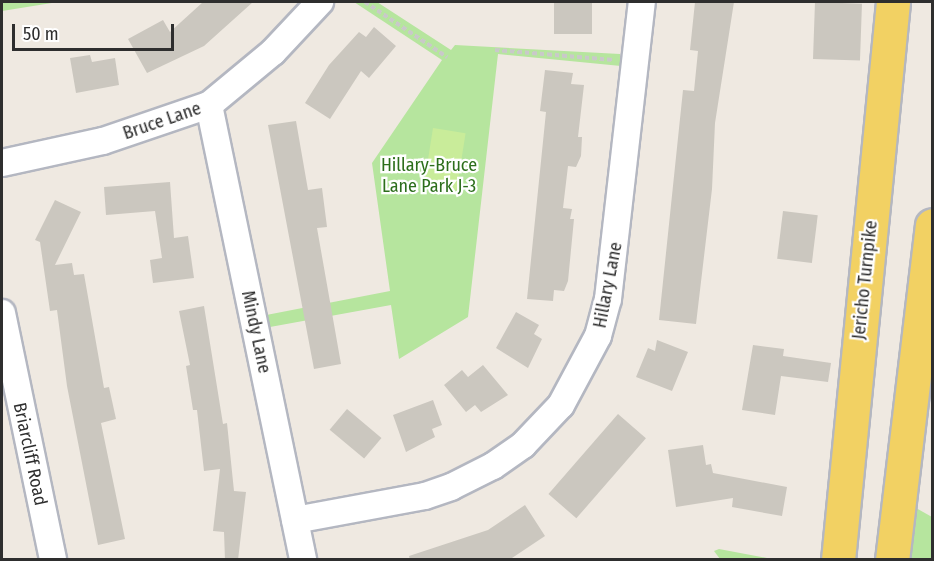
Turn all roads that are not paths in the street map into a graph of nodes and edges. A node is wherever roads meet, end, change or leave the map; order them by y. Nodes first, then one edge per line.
1 (320, 2) edge
2 (642, 2) edge
3 (893, 2) edge
4 (209, 105) junction
5 (2, 163) edge
6 (933, 225) edge
7 (2, 313) edge
8 (6, 367) edge
9 (295, 520) junction
10 (53, 560) edge
11 (303, 560) edge
12 (838, 560) edge
13 (892, 560) edge

1 - 4 street, Bruce Lane
2 - 9 street, Hillary Lane
3 - 12 main road, Jericho Turnpike
4 - 5 street, Bruce Lane
4 - 9 street, Mindy Lane
6 - 13 main road
7 - 8 street, Briarcliff Road
8 - 10 street, Briarcliff Road
9 - 11 street, Mindy Lane

